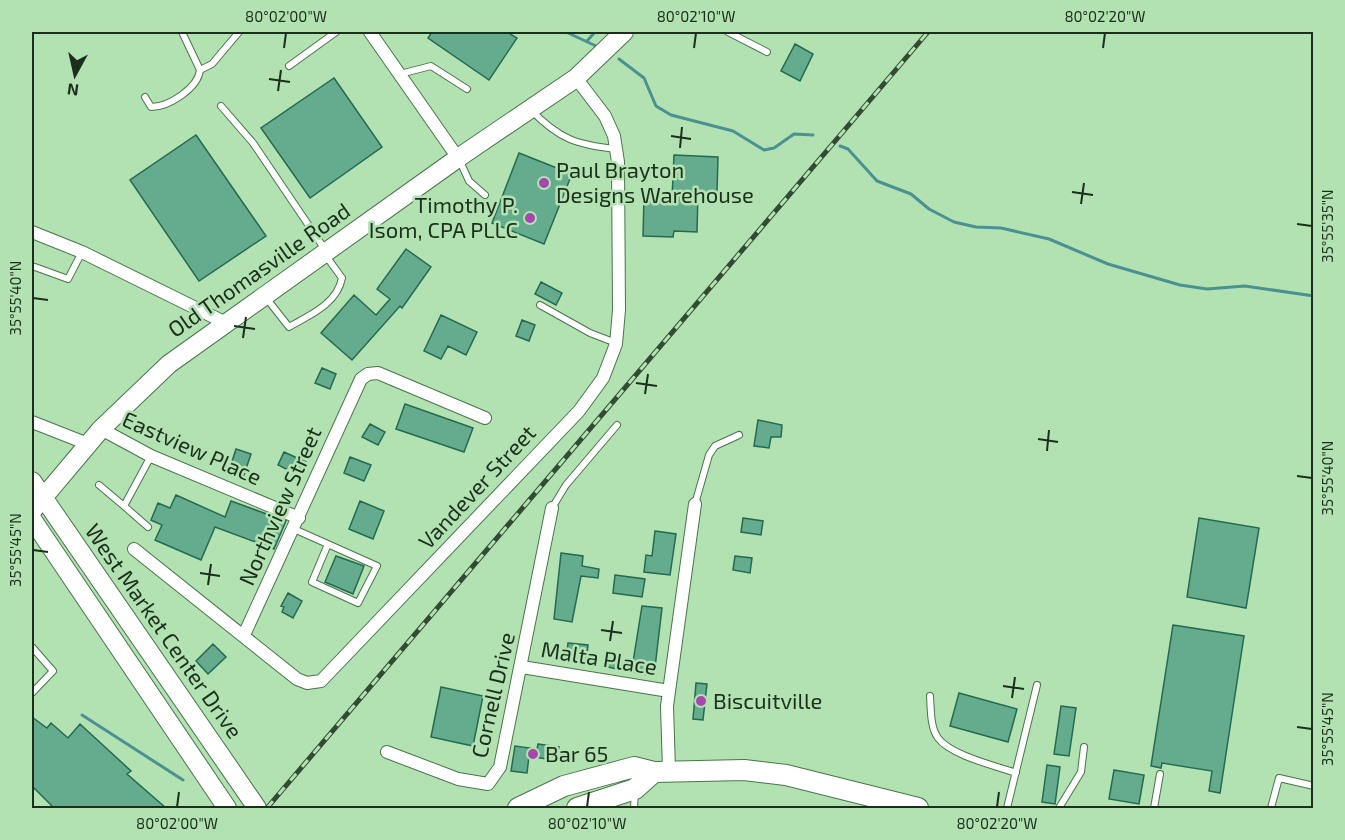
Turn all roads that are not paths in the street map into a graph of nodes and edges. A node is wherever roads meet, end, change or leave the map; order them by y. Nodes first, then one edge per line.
1 (182, 32) edge
2 (239, 32) edge
3 (336, 32) edge
4 (370, 32) edge
5 (624, 32) edge
6 (728, 32) edge
7 (767, 52) dead end
8 (289, 66) dead end
9 (200, 70) junction
10 (400, 74) junction
11 (576, 78) junction
12 (467, 89) dead end
13 (145, 97) dead end
14 (221, 105) dead end
15 (531, 110) junction
16 (616, 149) junction
17 (458, 158) junction
18 (485, 195) dead end
19 (32, 232) edge
20 (82, 252) junction
21 (325, 252) junction
22 (35, 267) dead end
23 (264, 296) junction
24 (540, 305) dead end
25 (226, 323) junction
26 (616, 344) junction
27 (485, 418) dead end
28 (32, 422) edge
29 (617, 425) dead end
30 (101, 429) junction
31 (739, 435) dead end
32 (88, 444) junction
33 (151, 456) junction
34 (32, 481) edge
35 (99, 485) dead end
36 (37, 504) edge
37 (695, 504) joint
38 (124, 506) junction
39 (552, 508) joint
40 (32, 519) edge
41 (297, 523) junction
42 (148, 527) dead end
43 (328, 544) junction
44 (134, 549) dead end
45 (244, 635) junction
46 (32, 647) edge
47 (522, 667) junction
48 (1037, 686) dead end
49 (669, 691) junction
50 (32, 693) edge
51 (930, 696) dead end
52 (1084, 747) dead end
53 (387, 752) dead end
54 (661, 771) junction
55 (1016, 773) junction
56 (1160, 774) dead end
57 (1314, 786) edge
58 (635, 789) junction
59 (868, 802) edge
60 (227, 808) edge
61 (257, 808) edge
62 (518, 808) edge
63 (577, 808) edge
64 (634, 808) edge
65 (918, 808) edge
66 (1007, 808) edge
67 (1059, 808) edge
68 (1154, 808) edge
69 (1271, 808) edge

1 - 9 lane
2 - 9 lane
3 - 8 lane
4 - 10 street
5 - 11 street, Old Thomasville Road
6 - 7 lane
9 - 13 lane
10 - 12 lane
10 - 17 street
11 - 15 street, Old Thomasville Road
11 - 16 street, Vandever Street
14 - 21 lane
15 - 16 lane
15 - 17 street, Old Thomasville Road
16 - 26 street, Vandever Street
17 - 18 lane
17 - 21 street, Old Thomasville Road
19 - 20 street
20 - 22 lane
20 - 25 street
21 - 23 street, Old Thomasville Road
21 - 23 lane
23 - 25 street, Old Thomasville Road
24 - 26 lane
25 - 30 street, Old Thomasville Road
26 - 45 street, Vandever Street
27 - 41 street, Northview Street
28 - 32 street, Eastview Place
29 - 39 lane
30 - 32 street, Old Thomasville Road
30 - 33 street, Eastview Place
31 - 37 lane
32 - 36 street, Old Thomasville Road
33 - 38 lane
33 - 41 street, Eastview Place
34 - 36 street, West Market Center Drive
35 - 38 lane
36 - 61 street, West Market Center Drive
37 - 49 street
38 - 42 lane
39 - 47 street, Cornell Drive
40 - 60 street, West Market Center Drive
41 - 43 lane
41 - 45 street, Northview Street
43 - 43 lane
44 - 45 street, Vandever Street
46 - 50 lane
47 - 49 street, Malta Place
47 - 53 street, Cornell Drive
48 - 55 lane
49 - 54 street
51 - 55 lane
52 - 67 lane
54 - 58 main road
54 - 59 main road
54 - 62 main road
55 - 66 lane
56 - 68 lane
57 - 69 lane
58 - 63 main road
58 - 64 lane
59 - 65 main road

